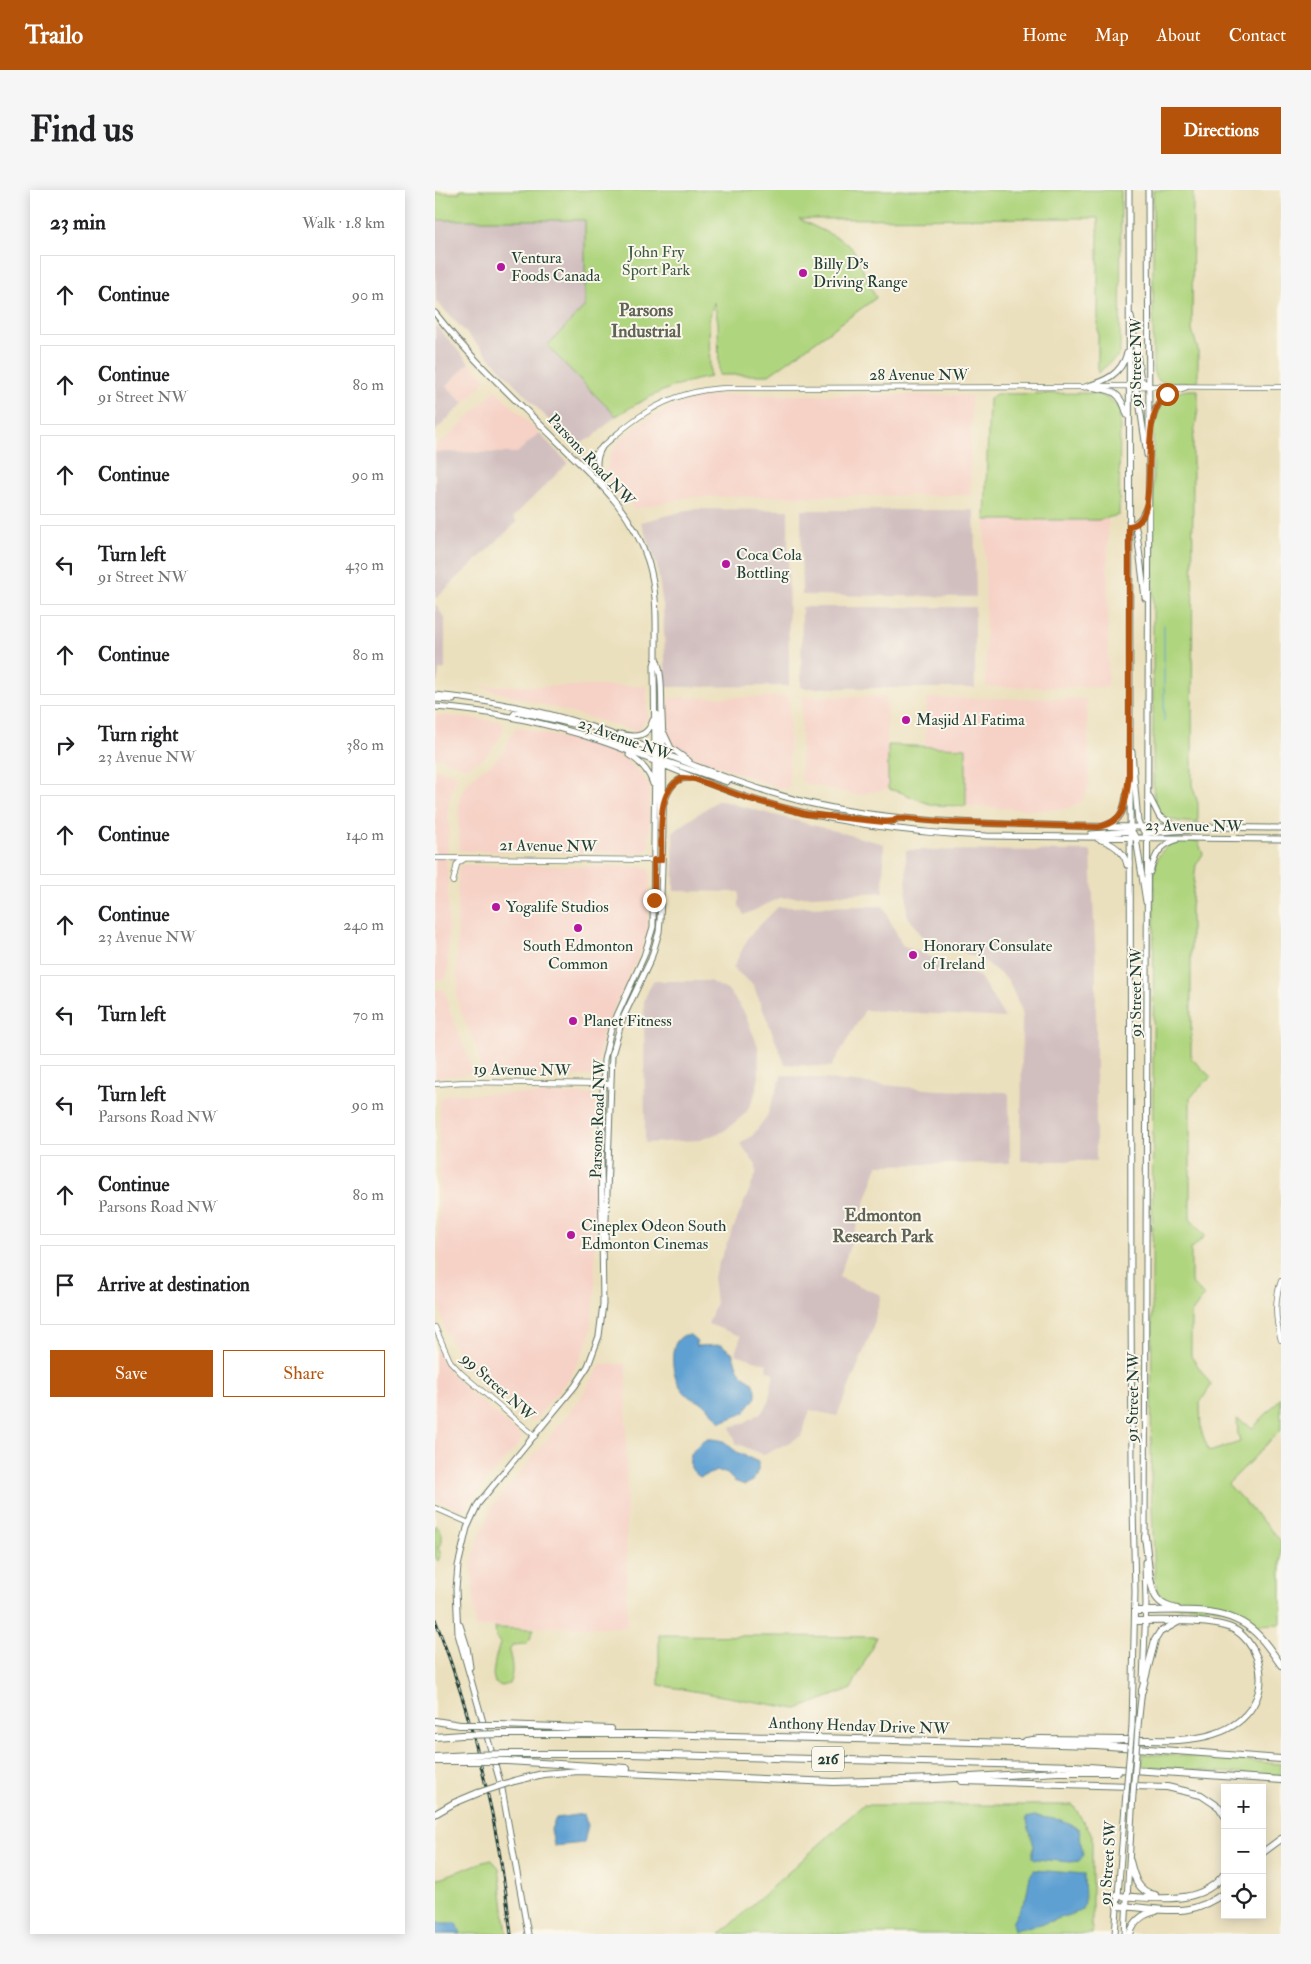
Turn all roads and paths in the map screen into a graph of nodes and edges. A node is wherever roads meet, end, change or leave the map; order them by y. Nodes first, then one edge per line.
1 (1129, 190) edge
2 (1148, 190) edge
3 (1129, 309) junction
4 (435, 313) edge
5 (1129, 344) junction
6 (1085, 386) junction
7 (1129, 386) junction
8 (1149, 386) junction
9 (1186, 387) junction
10 (1281, 387) edge
11 (1129, 421) junction
12 (1149, 440) junction
13 (602, 447) junction
14 (582, 466) junction
15 (1149, 466) junction
16 (1149, 485) junction
17 (606, 489) junction
18 (1131, 524) junction
19 (1147, 623) junction
20 (656, 658) junction
21 (435, 695) edge
22 (654, 696) junction
23 (435, 699) edge
24 (479, 700) junction
25 (435, 707) edge
26 (654, 707) junction
27 (662, 712) junction
28 (512, 717) junction
29 (589, 726) junction
30 (1129, 734) junction
31 (600, 741) junction
32 (612, 746) junction
33 (659, 758) junction
34 (1129, 776) junction
35 (695, 779) junction
36 (745, 785) junction
37 (1147, 792) junction
38 (654, 805) junction
39 (663, 808) junction
40 (815, 816) junction
41 (897, 818) junction
42 (1099, 827) junction
43 (1148, 827) junction
44 (1177, 827) junction
45 (1226, 827) junction
46 (1281, 828) edge
47 (1133, 832) junction
48 (1144, 832) junction
49 (662, 836) junction
50 (1053, 837) junction
51 (1090, 837) junction
52 (1129, 838) junction
53 (1180, 838) junction
54 (1281, 839) edge
55 (435, 858) edge
56 (478, 858) junction
57 (654, 860) junction
58 (661, 860) junction
59 (1129, 876) junction
60 (1148, 877) junction
61 (453, 882) dead end
62 (1148, 927) junction
63 (435, 1084) edge
64 (603, 1084) junction
65 (610, 1084) junction
66 (603, 1260) junction
67 (1281, 1281) edge
68 (435, 1327) edge
69 (1281, 1340) edge
70 (535, 1436) junction
71 (435, 1508) edge
72 (469, 1523) junction
73 (1145, 1538) junction
74 (1135, 1611) junction
75 (1145, 1611) junction
76 (1193, 1612) junction
77 (1135, 1620) junction
78 (1145, 1620) junction
79 (1179, 1622) junction
80 (1281, 1665) edge
81 (1142, 1691) junction
82 (435, 1723) edge
83 (1135, 1726) junction
84 (654, 1734) junction
85 (435, 1737) edge
86 (1000, 1744) junction
87 (435, 1757) edge
88 (469, 1758) junction
89 (507, 1758) junction
90 (1281, 1759) edge
91 (435, 1761) edge
92 (1150, 1770) junction
93 (683, 1774) junction
94 (936, 1779) junction
95 (1281, 1780) edge
96 (1126, 1793) joint
97 (1133, 1794) joint
98 (1221, 1810) edge
99 (435, 1816) edge
100 (1281, 1839) edge
101 (1266, 1850) edge
102 (1130, 1860) junction
103 (1224, 1874) edge
104 (1221, 1894) edge
105 (1117, 1896) junction
106 (1128, 1896) junction
107 (1169, 1899) junction
108 (1117, 1906) junction
109 (1127, 1906) junction
110 (1173, 1910) junction
111 (528, 1934) edge
112 (1115, 1934) edge
113 (1125, 1934) edge
114 (1130, 1934) edge

1 - 3 main road, 91 Street NW
2 - 8 main road, 91 Street NW
3 - 5 main road, 91 Street NW
3 - 8 main road
4 - 14 main road, Parsons Road NW
5 - 6 main road
5 - 7 main road, 91 Street NW
6 - 7 street, 28 Avenue NW
6 - 11 main road
6 - 13 street, 28 Avenue NW
7 - 8 street, 28 Avenue NW
7 - 11 main road, 91 Street NW
7 - 15 main road
8 - 9 street, 28 Avenue NW
8 - 12 main road, 91 Street NW
9 - 10 street, 28 Avenue NW
9 - 12 main road
11 - 18 main road, 91 Street NW
12 - 15 main road, 91 Street NW
13 - 14 street, 28 Avenue NW
13 - 17 main road
14 - 17 main road, Parsons Road NW
15 - 16 main road, 91 Street NW
16 - 18 main road
16 - 19 main road, 91 Street NW
17 - 20 main road, Parsons Road NW
18 - 19 main road
18 - 30 main road, 91 Street NW
19 - 37 main road, 91 Street NW
20 - 22 main road, Parsons Road NW
20 - 27 main road, Parsons Road NW
21 - 24 main road, 23 Avenue NW
22 - 26 main road, Parsons Road NW
22 - 33 main road
23 - 24 main road
24 - 29 main road, 23 Avenue NW
25 - 28 main road, 23 Avenue NW
26 - 29 main road
26 - 33 main road, Parsons Road NW
27 - 33 main road, Parsons Road NW
27 - 36 main road
28 - 29 main road
28 - 31 main road, 23 Avenue NW
29 - 33 main road, 23 Avenue NW
30 - 34 main road, 91 Street NW
30 - 48 main road, 91 Street NW
31 - 32 main road, 23 Avenue NW
31 - 33 main road
32 - 33 main road, 23 Avenue NW
32 - 38 main road
33 - 35 main road, 23 Avenue NW
33 - 36 main road
33 - 38 main road, Parsons Road NW
33 - 39 main road, Parsons Road NW
33 - 49 main road
34 - 42 main road
34 - 47 main road, 91 Street NW
35 - 39 main road
35 - 40 main road, 23 Avenue NW
36 - 41 main road, 23 Avenue NW
37 - 43 main road, 91 Street NW
37 - 44 main road
38 - 57 main road, Parsons Road NW
39 - 49 main road, Parsons Road NW
40 - 41 main road
40 - 50 main road, 23 Avenue NW
41 - 42 main road, 23 Avenue NW
42 - 47 main road, 23 Avenue NW
43 - 44 main road, 23 Avenue NW
43 - 48 main road, 23 Avenue NW
44 - 45 main road, 23 Avenue NW
45 - 46 main road, 23 Avenue NW
45 - 48 main road
47 - 48 main road
47 - 48 main road, 23 Avenue NW
47 - 50 main road
47 - 52 main road, 23 Avenue NW
47 - 62 main road, 91 Street NW
48 - 53 main road, 23 Avenue NW
48 - 60 main road, 91 Street NW
49 - 58 main road, Parsons Road NW
50 - 51 main road, 23 Avenue NW
51 - 52 main road, 23 Avenue NW
51 - 59 main road
52 - 59 main road, 91 Street NW
53 - 54 main road, 23 Avenue NW
53 - 60 main road
55 - 56 street, 21 Avenue NW
56 - 57 street, 21 Avenue NW
56 - 61 street
57 - 58 street, 21 Avenue NW
57 - 64 main road, Parsons Road NW
58 - 65 main road, Parsons Road NW
59 - 74 main road, 91 Street NW
60 - 62 main road, 91 Street NW
62 - 73 main road, 91 Street NW
63 - 64 street, 19 Avenue NW
64 - 65 street, 19 Avenue NW
64 - 66 main road, Parsons Road NW
65 - 66 main road, Parsons Road NW
66 - 70 main road, Parsons Road NW
67 - 69 street
68 - 70 street, 99 Street NW
70 - 72 main road, Parsons Road NW
71 - 72 street
72 - 111 main road, Parsons Road NW
73 - 75 main road, 91 Street NW
73 - 76 highway
74 - 75 highway
74 - 77 main road, 91 Street NW
75 - 76 highway
75 - 78 main road, 91 Street NW
76 - 80 highway
77 - 78 highway
77 - 83 main road, 91 Street NW
78 - 79 highway
78 - 81 main road, 91 Street NW
79 - 81 highway
79 - 86 highway
81 - 83 main road, 91 Street NW
82 - 84 highway, bridge
83 - 96 main road, 91 Street NW, bridge
83 - 97 main road, 91 Street NW, bridge
84 - 85 highway, Anthony Henday Drive NW / 216, bridge
84 - 86 highway, Anthony Henday Drive NW / 216
86 - 90 highway, Anthony Henday Drive NW / 216
87 - 88 highway, Anthony Henday Drive NW / 216
88 - 89 highway, Anthony Henday Drive NW / 216, bridge
88 - 91 highway
89 - 92 highway, Anthony Henday Drive NW / 216
89 - 93 highway
92 - 94 highway
92 - 95 highway, Anthony Henday Drive NW / 216
93 - 94 highway
93 - 99 highway, bridge
94 - 98 highway
96 - 105 main road, 91 Street SW
97 - 102 main road, 91 Street SW
100 - 101 highway
102 - 106 main road, 91 Street SW
102 - 107 highway
103 - 107 highway
104 - 110 highway
105 - 106 highway
105 - 108 main road, 91 Street SW
106 - 107 highway
106 - 109 main road, 91 Street SW
108 - 109 highway
108 - 112 main road, 91 Street SW
109 - 110 highway
109 - 113 main road, 91 Street SW
110 - 114 highway

